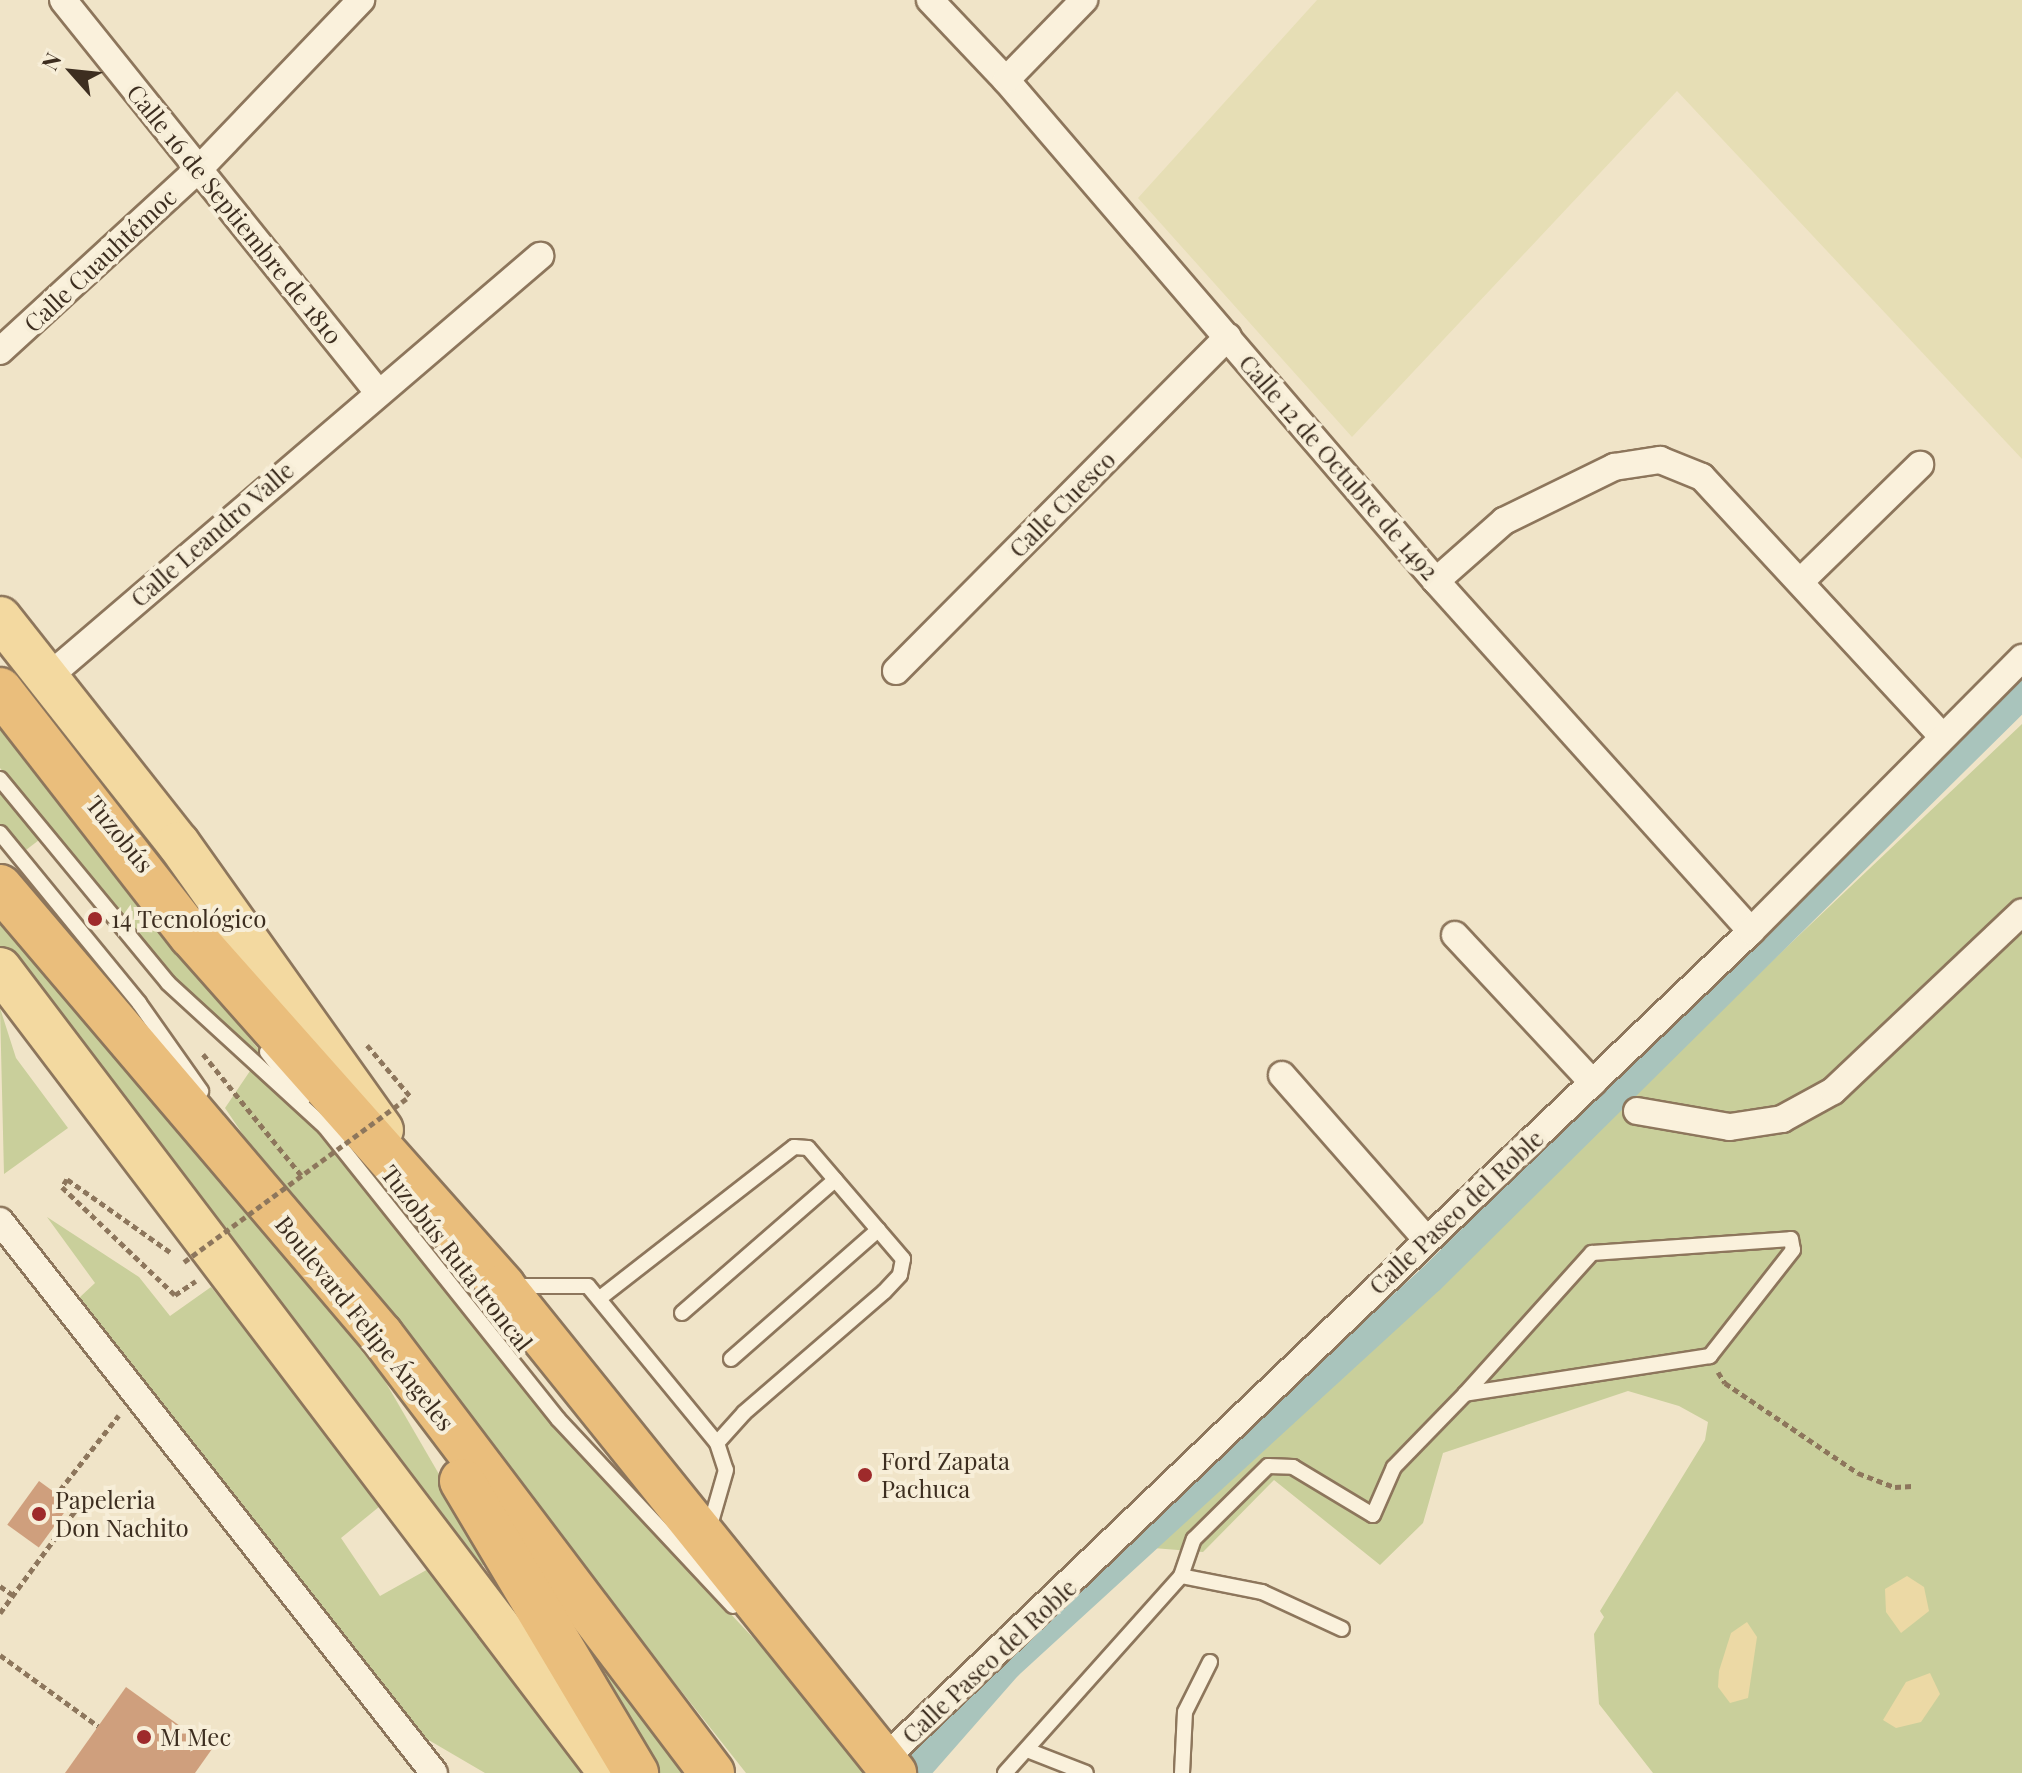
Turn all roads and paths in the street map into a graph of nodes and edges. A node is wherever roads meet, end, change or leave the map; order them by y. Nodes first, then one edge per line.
1 (63, 0) edge
2 (361, 0) edge
3 (930, 0) edge
4 (1084, 0) edge
5 (1006, 80) junction
6 (200, 168) junction
7 (540, 256) dead end
8 (1228, 337) junction
9 (0, 351) edge
10 (377, 391) junction
11 (1920, 465) dead end
12 (1436, 581) junction
13 (1800, 582) junction
14 (0, 618) edge
15 (2022, 658) edge
16 (896, 671) dead end
17 (48, 677) junction
18 (0, 690) edge
19 (0, 718) edge
20 (1942, 736) junction
21 (0, 779) edge
22 (0, 833) edge
23 (0, 887) edge
24 (2022, 912) edge
25 (1751, 931) junction
26 (1455, 935) dead end
27 (0, 969) edge
28 (231, 1006) dead end
29 (259, 1042) dead end
30 (204, 1055) dead end
31 (1282, 1075) dead end
32 (1593, 1083) junction
33 (410, 1096) dead end
34 (212, 1107) dead end
35 (1637, 1111) dead end
36 (221, 1120) dead end
37 (325, 1127) junction
38 (301, 1175) junction
39 (835, 1180) junction
40 (432, 1204) junction
41 (0, 1221) edge
42 (878, 1230) junction
43 (1426, 1239) junction
44 (503, 1287) junction
45 (175, 1295) dead end
46 (600, 1298) junction
47 (682, 1313) dead end
48 (381, 1335) junction
49 (1710, 1356) junction
50 (731, 1359) dead end
51 (136, 1393) junction
52 (1465, 1394) junction
53 (717, 1443) junction
54 (1912, 1486) dead end
55 (706, 1541) junction
56 (1181, 1576) junction
57 (0, 1586) edge
58 (13, 1595) junction
59 (0, 1613) edge
60 (748, 1622) dead end
61 (1342, 1629) dead end
62 (769, 1645) dead end
63 (0, 1655) edge
64 (1210, 1662) dead end
65 (686, 1710) dead end
66 (98, 1726) dead end
67 (843, 1737) dead end
68 (1027, 1750) junction
69 (890, 1768) edge
70 (434, 1773) edge
71 (610, 1773) edge
72 (636, 1773) edge
73 (712, 1773) edge
74 (1005, 1773) edge
75 (1086, 1773) edge
76 (1182, 1773) edge

1 - 6 street, Calle 16 de Septiembre de 1810
2 - 6 street, Calle Cuauhtémoc
3 - 5 street, Calle 12 de Octubre de 1492
4 - 5 street
5 - 8 street, Calle 12 de Octubre de 1492
6 - 9 street, Calle Cuauhtémoc
6 - 10 street, Calle 16 de Septiembre de 1810
7 - 10 street, Calle Leandro Valle
8 - 12 street, Calle 12 de Octubre de 1492
8 - 16 street, Calle Cuesco
10 - 17 street, Calle Leandro Valle
11 - 13 street
12 - 13 street
12 - 25 street, Calle 12 de Octubre de 1492
13 - 20 street
14 - 17 main road
15 - 20 street, Calle Paseo del Roble
17 - 40 main road
18 - 40 highway
19 - 28 lane, Tuzobús
20 - 25 street, Calle Paseo del Roble
21 - 37 lane, Tuzobús Ruta troncal
22 - 34 lane
23 - 48 highway, Boulevard Felipe Ángeles
24 - 35 street
25 - 32 street, Calle Paseo del Roble
26 - 32 street
27 - 71 main road
29 - 37 lane
30 - 38 path
31 - 43 street
32 - 43 street, Calle Paseo del Roble
33 - 38 path, bridge
36 - 65 lane
37 - 60 lane, Tuzobús Ruta troncal
38 - 45 path, bridge
39 - 42 lane
39 - 46 lane
39 - 47 lane
40 - 44 highway
41 - 51 street
42 - 50 lane
42 - 53 lane
43 - 69 street, Calle Paseo del Roble
44 - 46 lane
44 - 55 highway
46 - 53 lane
48 - 72 highway
48 - 73 highway, Boulevard Felipe Ángeles
49 - 52 lane
49 - 52 lane
49 - 54 path
51 - 58 path
51 - 70 street
52 - 56 lane
53 - 55 lane
55 - 69 highway
56 - 61 lane
56 - 68 lane
57 - 58 path
58 - 59 path
62 - 67 lane
63 - 66 path
64 - 76 lane
68 - 74 lane
68 - 75 lane

